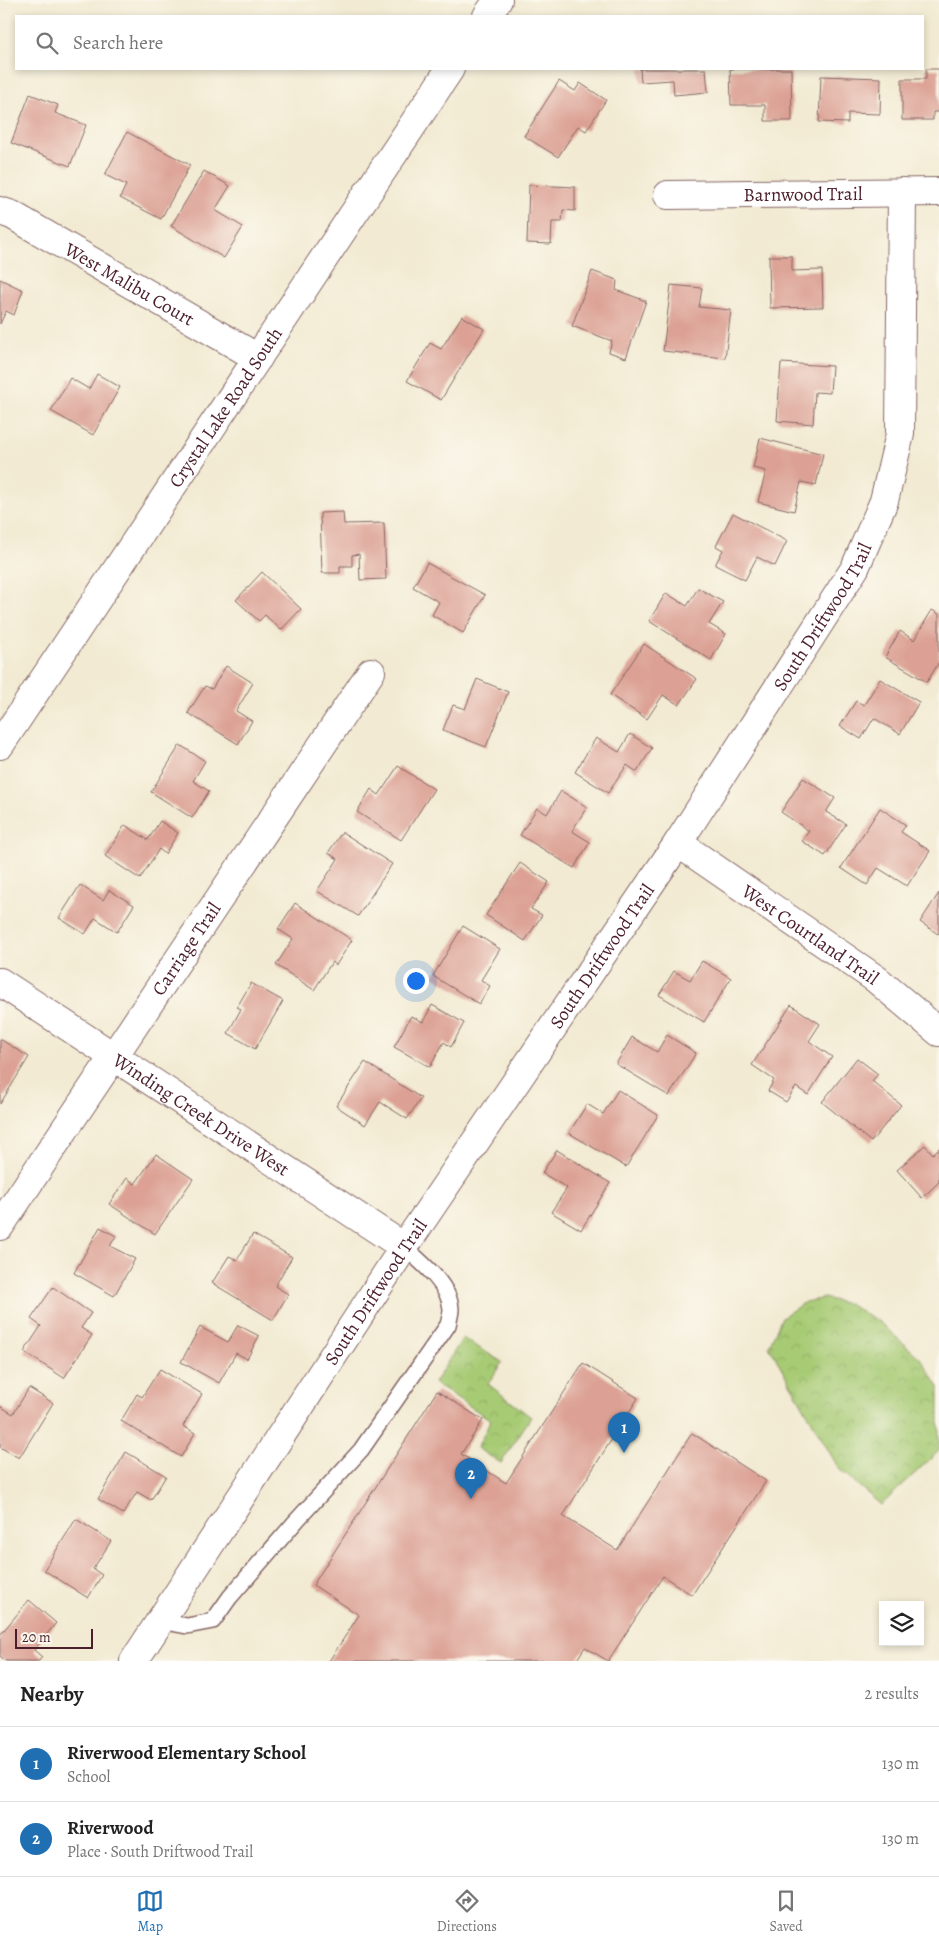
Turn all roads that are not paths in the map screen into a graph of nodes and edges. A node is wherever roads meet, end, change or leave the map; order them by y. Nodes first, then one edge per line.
1 (498, 0) edge
2 (488, 15) edge
3 (449, 70) edge
4 (902, 192) junction
5 (939, 192) edge
6 (668, 195) dead end
7 (0, 211) edge
8 (258, 358) junction
9 (371, 672) dead end
10 (0, 745) edge
11 (678, 843) junction
12 (0, 982) edge
13 (939, 1032) edge
14 (115, 1057) junction
15 (0, 1226) edge
16 (404, 1247) junction
17 (160, 1621) junction
18 (134, 1661) edge

1 - 2 street
3 - 8 street, Crystal Lake Road South
4 - 5 street, Barnwood Trail
4 - 6 street, Barnwood Trail
4 - 11 street, South Driftwood Trail
7 - 8 street, West Malibu Court
8 - 10 street, Crystal Lake Road South
9 - 14 street, Carriage Trail
11 - 13 street, West Courtland Trail
11 - 16 street, South Driftwood Trail
12 - 14 street, Winding Creek Drive West
14 - 15 street, Carriage Trail
14 - 16 street, Winding Creek Drive West
16 - 17 street, South Driftwood Trail
16 - 17 lane
17 - 18 street, South Driftwood Trail

